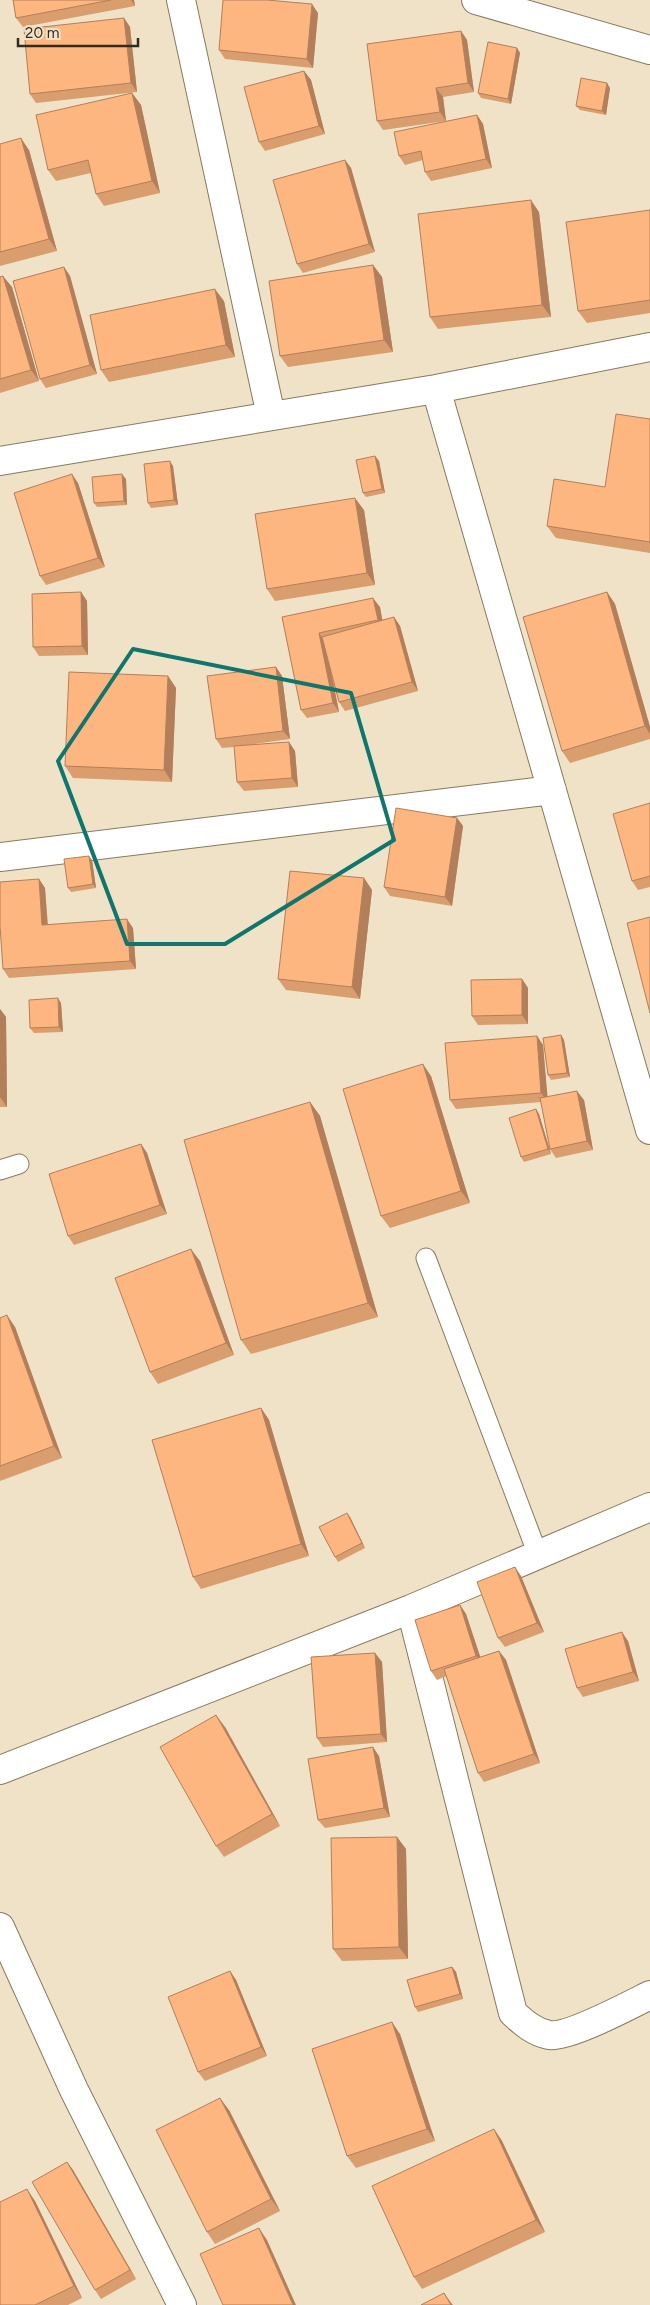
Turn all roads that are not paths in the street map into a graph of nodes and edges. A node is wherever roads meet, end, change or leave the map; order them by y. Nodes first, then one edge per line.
1 (181, 0) edge
2 (476, 0) edge
3 (650, 50) edge
4 (650, 347) edge
5 (436, 389) junction
6 (271, 416) junction
7 (0, 461) edge
8 (552, 790) junction
9 (0, 857) edge
10 (650, 1130) edge
11 (19, 1164) dead end
12 (0, 1170) edge
13 (426, 1258) dead end
14 (650, 1507) edge
15 (538, 1554) junction
16 (410, 1609) junction
17 (0, 1770) edge
18 (0, 1926) edge
19 (650, 1995) edge
20 (182, 2305) edge

1 - 6 street
2 - 3 street
4 - 5 street
5 - 6 street
5 - 8 street
6 - 7 street
8 - 9 street
8 - 10 street
11 - 12 lane
13 - 15 lane
14 - 15 street
15 - 16 street
16 - 17 street
16 - 19 street
18 - 20 street

